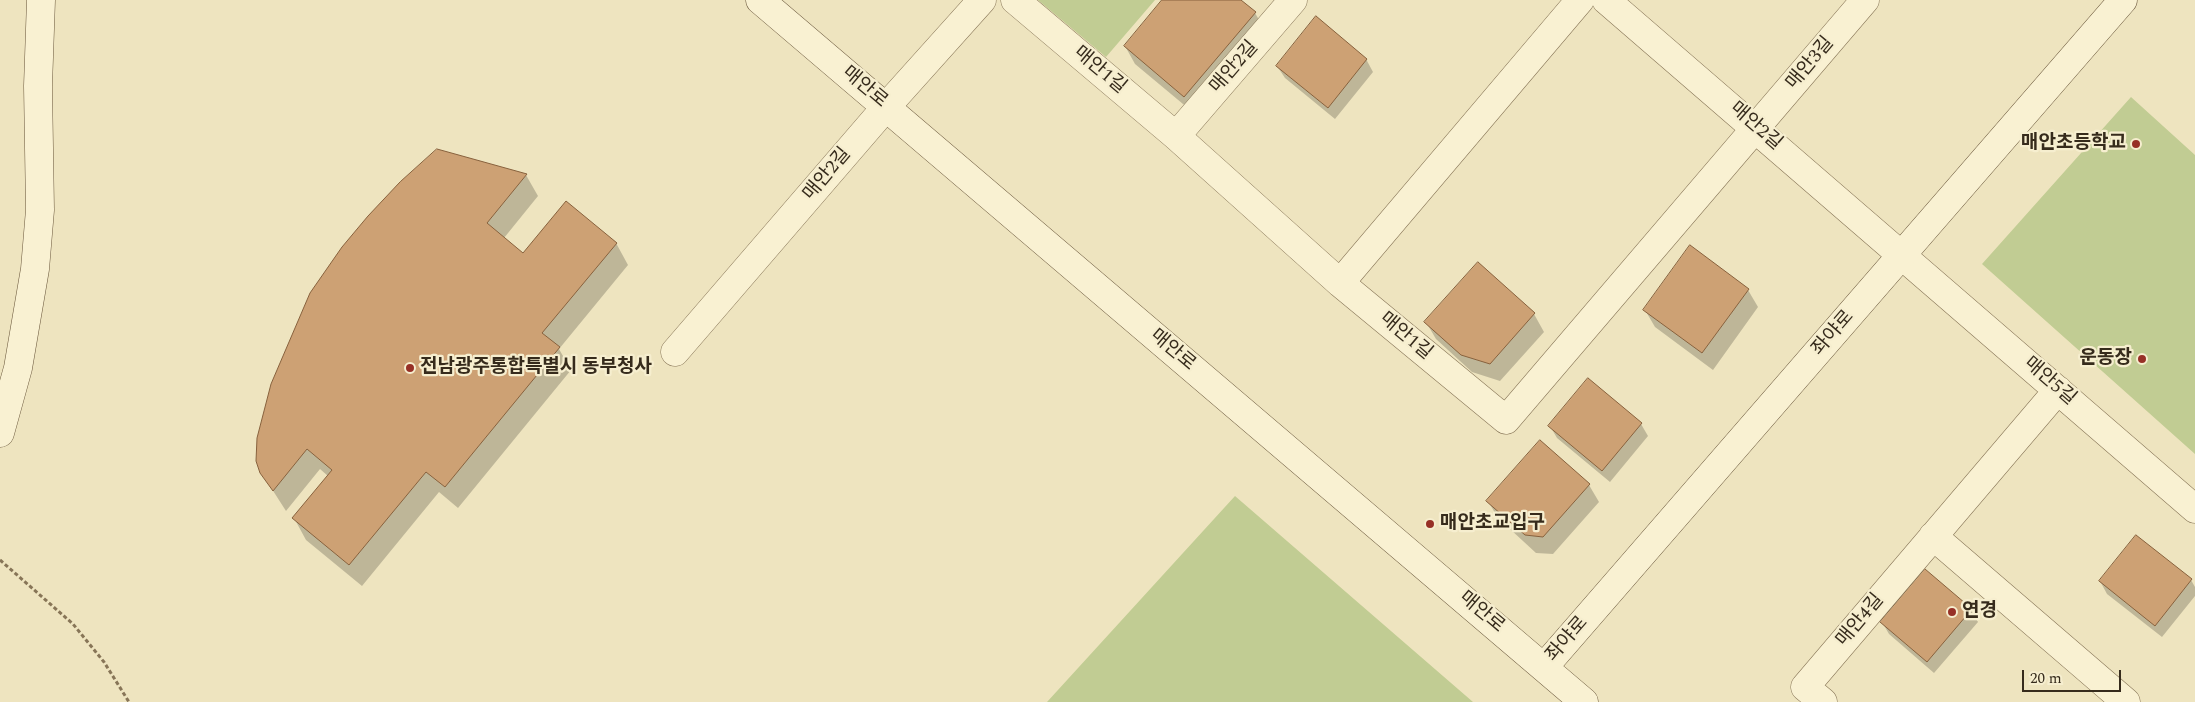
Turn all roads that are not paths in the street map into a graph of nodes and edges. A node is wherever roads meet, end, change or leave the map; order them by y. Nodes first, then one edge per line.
1 (41, 0) edge
2 (760, 0) edge
3 (982, 0) edge
4 (1015, 0) edge
5 (1293, 0) edge
6 (1580, 0) edge
7 (1606, 0) edge
8 (1865, 0) edge
9 (2123, 0) edge
10 (886, 107) junction
11 (1756, 129) junction
12 (1176, 136) junction
13 (1903, 255) junction
14 (1340, 283) junction
15 (675, 352) dead end
16 (2058, 390) junction
17 (0, 433) edge
18 (2195, 509) edge
19 (1933, 536) junction
20 (1544, 667) junction
21 (1584, 702) edge
22 (1823, 702) edge
23 (2126, 702) edge

1 - 17 street
2 - 10 street, 매안로
3 - 10 street, 매안2길
4 - 12 street, 매안1길
5 - 12 street, 매안2길
6 - 14 street
7 - 11 street, 매안2길
8 - 11 street, 매안3길
9 - 13 street, 좌야로
10 - 15 street, 매안2길
10 - 20 street, 매안로
11 - 13 street, 매안2길
11 - 14 street, 매안1길
12 - 14 street, 매안1길
13 - 16 street, 매안5길
13 - 20 street, 좌야로
16 - 18 street, 매안5길
16 - 19 street, 매안4길
19 - 22 street, 매안4길
19 - 23 street
20 - 21 street, 매안로

